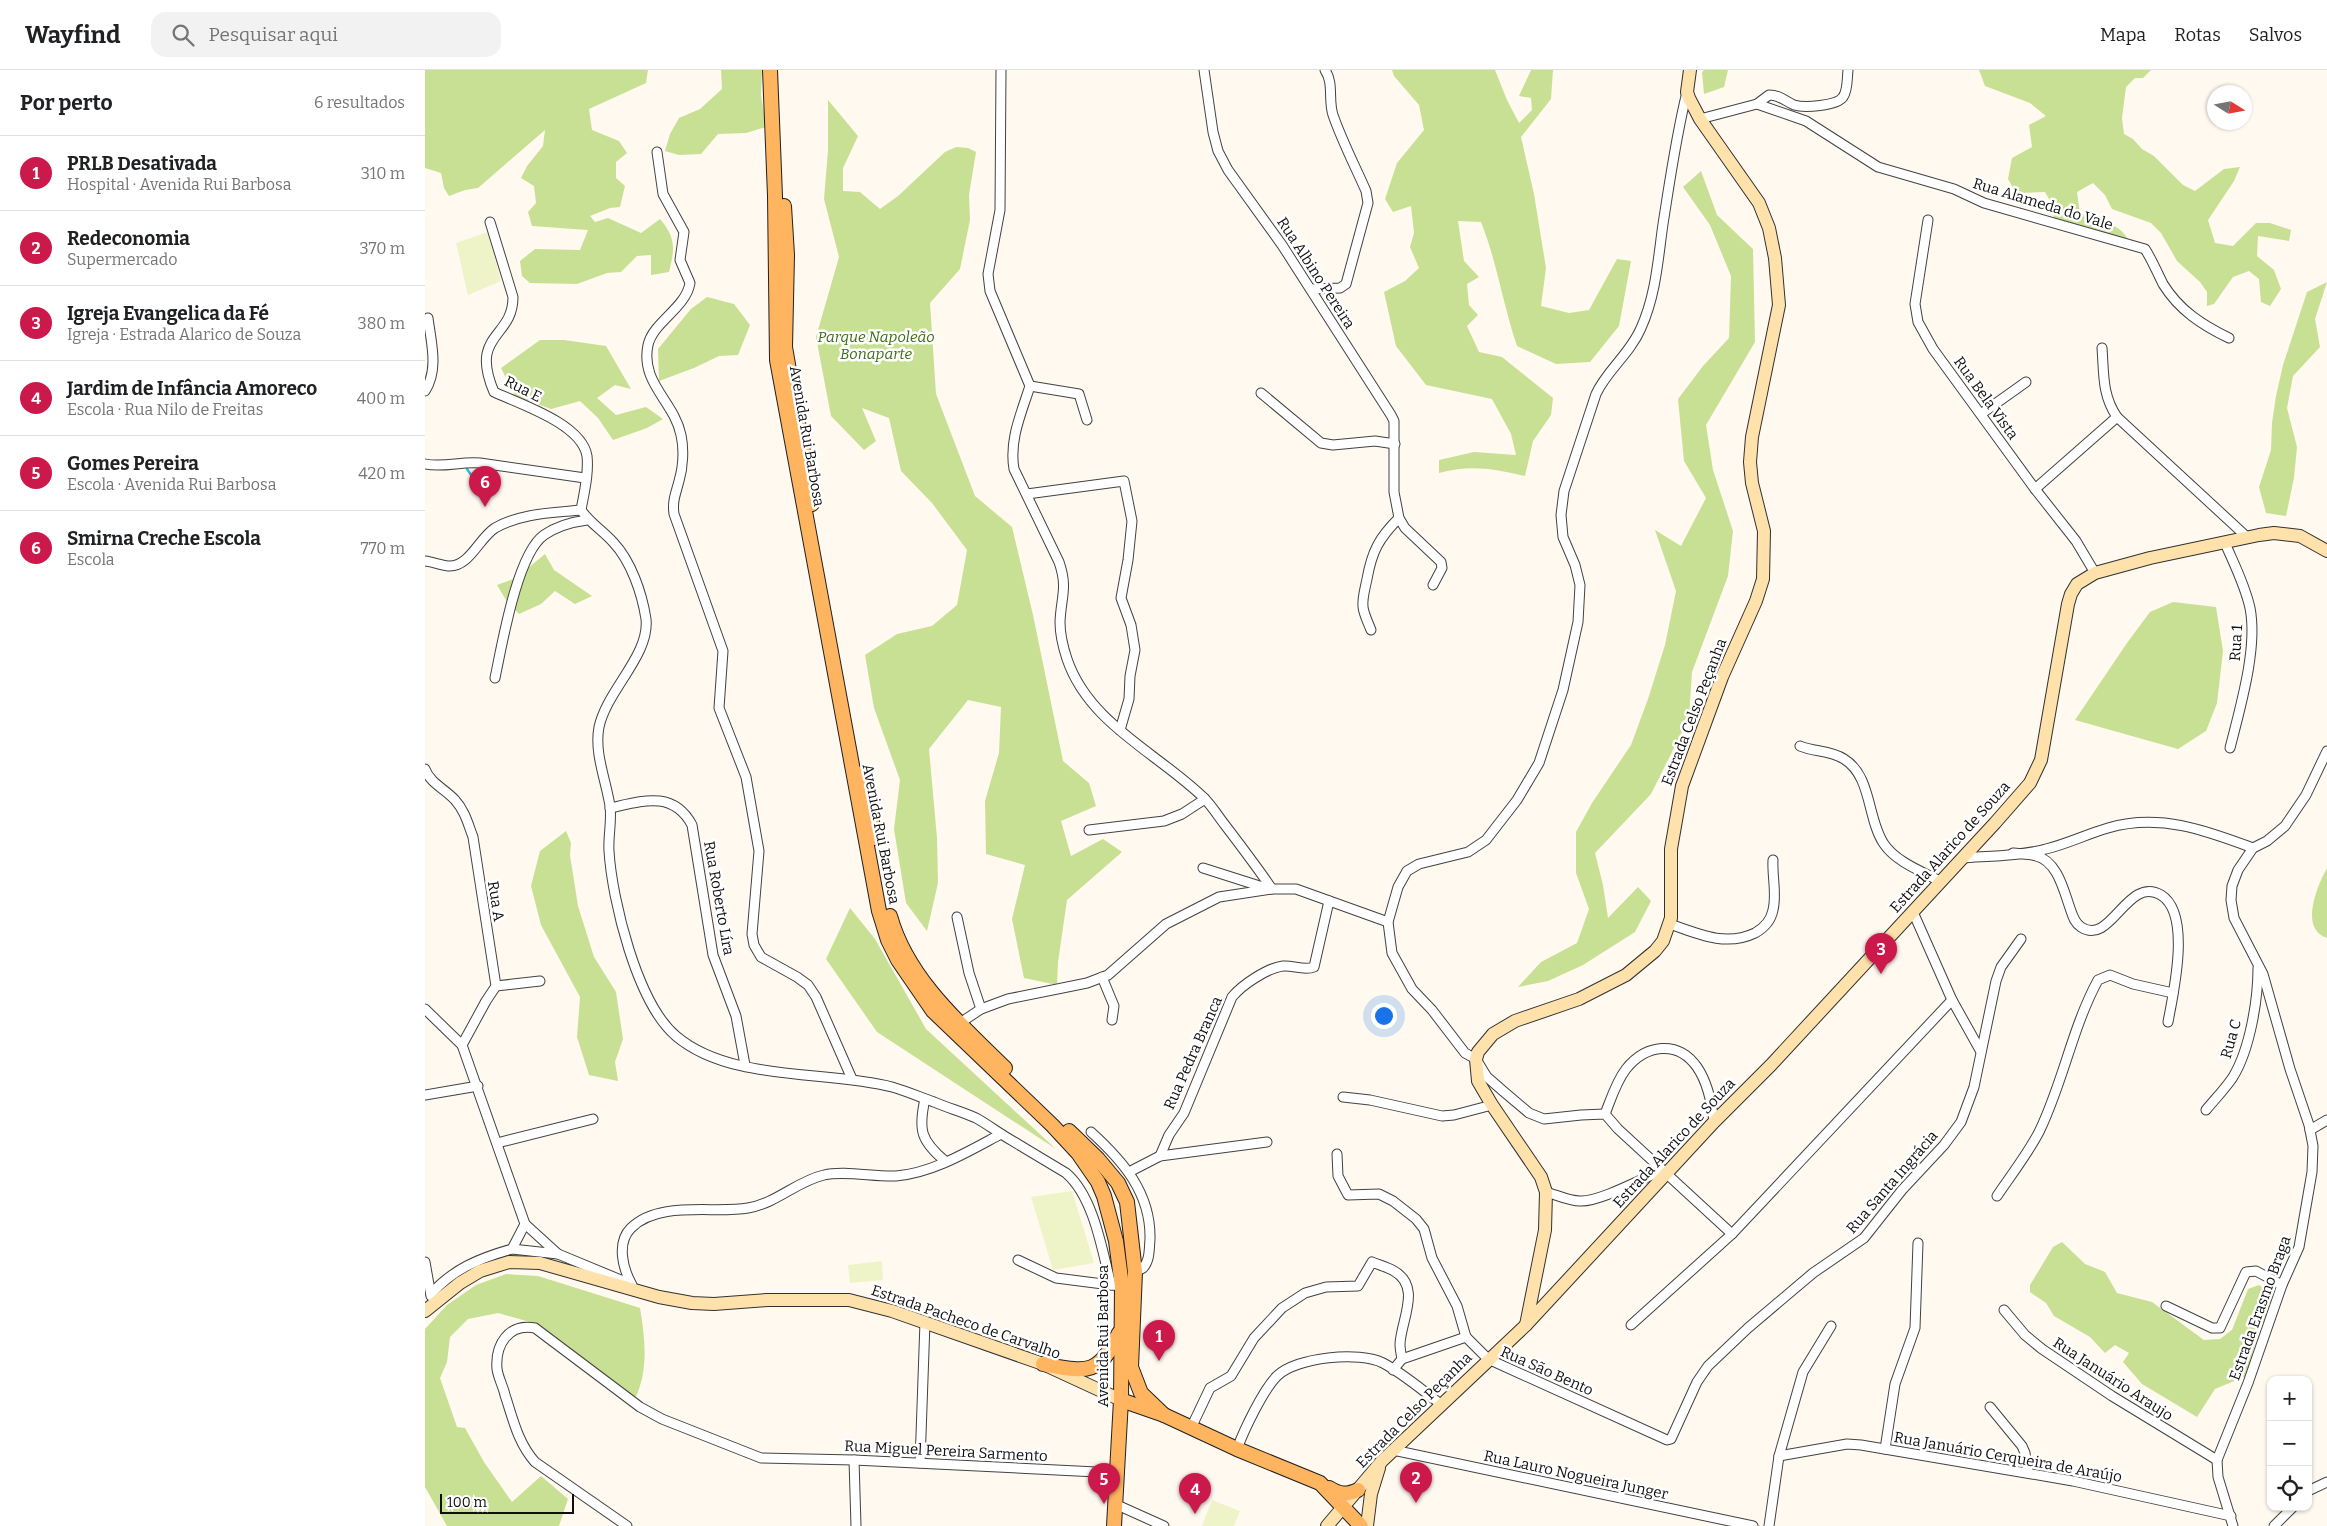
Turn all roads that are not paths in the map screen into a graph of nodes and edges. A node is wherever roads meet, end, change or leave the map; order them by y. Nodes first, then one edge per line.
1 (770, 70) edge
2 (779, 70) edge
3 (1001, 70) edge
4 (1204, 70) edge
5 (1325, 70) edge
6 (1691, 70) edge
7 (1848, 70) edge
8 (1687, 92) junction
9 (1757, 104) junction
10 (1700, 119) junction
11 (657, 152) dead end
12 (1928, 220) dead end
13 (490, 222) dead end
14 (1311, 289) junction
15 (428, 318) dead end
16 (2229, 338) dead end
17 (2102, 348) dead end
18 (2026, 382) dead end
19 (1030, 386) junction
20 (425, 391) edge
21 (1261, 393) dead end
22 (1981, 414) junction
23 (2117, 417) junction
24 (1087, 420) dead end
25 (1395, 444) junction
26 (425, 464) edge
27 (585, 478) junction
28 (2035, 489) junction
29 (1027, 494) junction
30 (581, 510) junction
31 (1399, 518) junction
32 (587, 520) junction
33 (2248, 538) junction
34 (2225, 543) junction
35 (2327, 551) edge
36 (425, 561) edge
37 (2095, 573) junction
38 (1433, 585) dead end
39 (1371, 630) dead end
40 (495, 678) dead end
41 (1119, 730) junction
42 (1800, 746) dead end
43 (2230, 748) dead end
44 (2327, 751) edge
45 (425, 769) edge
46 (1205, 799) junction
47 (610, 808) junction
48 (1089, 830) dead end
49 (2253, 848) junction
50 (2013, 853) junction
51 (1962, 858) junction
52 (1773, 860) dead end
53 (1203, 868) dead end
54 (1941, 882) junction
55 (1272, 889) junction
56 (1329, 901) junction
57 (1913, 912) junction
58 (957, 917) dead end
59 (1388, 922) junction
60 (1670, 924) junction
61 (2021, 939) dead end
62 (2258, 965) junction
63 (1102, 977) junction
64 (540, 981) dead end
65 (496, 986) junction
66 (2173, 993) junction
67 (1952, 1000) junction
68 (425, 1009) edge
69 (981, 1009) junction
70 (1112, 1020) dead end
71 (2168, 1022) dead end
72 (960, 1023) junction
73 (463, 1045) junction
74 (1980, 1050) junction
75 (1476, 1059) junction
76 (745, 1066) junction
77 (852, 1079) junction
78 (478, 1086) junction
79 (425, 1095) edge
80 (1343, 1098) dead end
81 (925, 1099) junction
82 (1492, 1105) junction
83 (2206, 1110) dead end
84 (1605, 1114) junction
85 (593, 1119) dead end
86 (2327, 1120) edge
87 (1714, 1122) junction
88 (2310, 1130) junction
89 (1091, 1132) dead end
90 (1001, 1134) junction
91 (1267, 1142) dead end
92 (497, 1143) junction
93 (1337, 1154) dead end
94 (1160, 1156) junction
95 (945, 1161) junction
96 (1665, 1171) junction
97 (1129, 1172) junction
98 (1546, 1192) junction
99 (1997, 1196) dead end
100 (525, 1224) junction
101 (1733, 1234) junction
102 (1918, 1244) dead end
103 (512, 1249) junction
104 (558, 1254) junction
105 (1018, 1260) dead end
106 (425, 1262) edge
107 (1135, 1272) junction
108 (632, 1284) junction
109 (2282, 1285) junction
110 (1116, 1286) junction
111 (648, 1294) junction
112 (429, 1304) edge
113 (2166, 1306) dead end
114 (2004, 1310) dead end
115 (925, 1322) junction
116 (1526, 1325) junction
117 (1631, 1325) dead end
118 (1831, 1326) dead end
119 (1121, 1330) junction
120 (1466, 1336) junction
121 (1488, 1359) junction
122 (1402, 1360) junction
123 (1043, 1364) junction
124 (1393, 1370) junction
125 (1121, 1400) junction
126 (1443, 1405) junction
127 (1991, 1407) dead end
128 (1165, 1415) junction
129 (1191, 1428) junction
130 (1671, 1439) joint
131 (1237, 1449) junction
132 (1885, 1449) junction
133 (1393, 1450) junction
134 (1779, 1456) junction
135 (854, 1460) junction
136 (2217, 1460) junction
137 (1382, 1462) junction
138 (920, 1463) junction
139 (1117, 1473) junction
140 (2027, 1473) junction
141 (2327, 1482) edge
142 (1320, 1483) junction
143 (2312, 1489) edge
144 (1358, 1490) junction
145 (1115, 1504) junction
146 (1344, 1506) junction
147 (2289, 1511) edge
148 (2231, 1516) junction
149 (627, 1526) edge
150 (856, 1526) edge
151 (1114, 1526) edge
152 (1164, 1526) edge
153 (1327, 1526) edge
154 (1361, 1526) edge
155 (1367, 1526) edge
156 (1753, 1526) edge
157 (1769, 1526) edge
158 (2233, 1526) edge
159 (2275, 1526) edge

1 - 110 main road, Avenida Rui Barbosa
2 - 72 main road, Avenida Rui Barbosa
3 - 19 street
4 - 14 street, Rua Albino Pereira
5 - 14 street
6 - 8 main road
7 - 9 street
8 - 10 main road, Estrada Celso Peçanha
8 - 59 street
9 - 10 street
9 - 16 street, Rua Alameda do Vale
10 - 60 main road, Estrada Celso Peçanha
11 - 77 street
12 - 22 street, Rua Bela Vista
13 - 27 street, Rua E
14 - 25 street, Rua Albino Pereira
15 - 20 street
17 - 23 street
18 - 22 street
19 - 24 street
19 - 29 street
21 - 25 street
22 - 28 street, Rua Bela Vista
23 - 28 street
23 - 33 street
25 - 31 street, Rua Albino Pereira
26 - 27 street
27 - 30 street, Rua E
28 - 37 street, Rua Bela Vista
29 - 41 street
29 - 41 street
30 - 32 street
30 - 36 street
31 - 38 street
31 - 39 street
32 - 40 street
32 - 47 street
33 - 34 main road, Estrada Alarico de Souza
33 - 35 main road, Estrada Alarico de Souza
34 - 37 main road, Estrada Alarico de Souza
34 - 43 street, Rua 1
37 - 51 main road, Estrada Alarico de Souza
41 - 46 street
42 - 54 street
44 - 49 street, Estrada Erasmo Braga
45 - 65 street, Rua A
46 - 48 street
46 - 55 street
47 - 76 street
47 - 76 street, Rua Roberto Líra
49 - 50 street
49 - 62 street, Estrada Erasmo Braga
50 - 51 street
50 - 66 street
51 - 54 main road, Estrada Alarico de Souza
52 - 60 street
53 - 55 street
54 - 57 main road, Estrada Alarico de Souza
55 - 56 street
55 - 63 street
56 - 59 street
56 - 94 street, Rua Pedra Branca
57 - 67 street
57 - 87 main road, Estrada Alarico de Souza
58 - 69 street
59 - 75 street
60 - 75 main road, Estrada Celso Peçanha
61 - 74 street, Rua Santa Ingrácia
62 - 83 street, Rua C
62 - 88 street, Estrada Erasmo Braga
63 - 69 street
63 - 70 street
64 - 65 street
65 - 73 street
66 - 71 street
66 - 99 street
67 - 74 street
67 - 101 street
68 - 73 street
69 - 72 street
72 - 107 main road, Avenida Rui Barbosa
73 - 78 street
74 - 130 street, Rua Santa Ingrácia
75 - 82 main road
75 - 84 street
76 - 77 street
77 - 81 street
78 - 79 street
78 - 92 street
80 - 82 street
81 - 90 street
81 - 95 street
82 - 98 main road
84 - 87 street
84 - 96 street
85 - 92 street
86 - 88 street
87 - 96 main road, Estrada Alarico de Souza
88 - 109 street, Estrada Erasmo Braga
89 - 97 street
90 - 95 street
90 - 110 street
91 - 94 street
92 - 100 street
93 - 120 street
94 - 97 street
95 - 108 street
96 - 98 street
96 - 101 street
96 - 116 main road, Estrada Alarico de Souza
97 - 107 street
98 - 116 main road
100 - 103 street
100 - 104 street
101 - 117 street
102 - 132 street
103 - 104 street
103 - 112 street
104 - 108 street
105 - 110 street
106 - 112 street
107 - 128 main road, Avenida Rui Barbosa
108 - 111 street
109 - 113 street
109 - 136 street, Estrada Erasmo Braga
110 - 119 main road, Avenida Rui Barbosa
111 - 112 main road, Estrada Pacheco de Carvalho
111 - 115 main road, Estrada Pacheco de Carvalho
114 - 136 street, Rua Januário Araujo
115 - 123 main road, Estrada Pacheco de Carvalho
115 - 138 street
116 - 121 main road, Estrada Alarico de Souza
118 - 134 street
119 - 123 main road
119 - 125 main road, Avenida Rui Barbosa
120 - 121 street, Rua São Bento
120 - 122 street
121 - 126 main road, Estrada Celso Peçanha
121 - 130 street, Rua São Bento
122 - 124 street
122 - 129 street
123 - 125 main road, Estrada Pacheco de Carvalho
124 - 126 street
124 - 131 street
125 - 128 main road
125 - 139 main road, Avenida Rui Barbosa
126 - 133 main road, Estrada Celso Peçanha
127 - 140 street
128 - 129 main road
129 - 131 main road
131 - 142 main road
132 - 134 street, Rua Januário Cerqueira de Araújo
132 - 140 street, Rua Januário Cerqueira de Araújo
133 - 137 main road, Estrada Celso Peçanha
133 - 156 street, Rua Lauro Nogueira Junger
134 - 157 street
135 - 138 street, Rua Miguel Pereira Sarmento
135 - 149 street, Rua Miguel Pereira Sarmento
135 - 150 street
136 - 148 street
137 - 144 main road, Estrada Celso Peçanha
137 - 155 main road
138 - 139 street, Rua Miguel Pereira Sarmento
139 - 145 main road, Avenida Rui Barbosa
140 - 148 street, Rua Januário Cerqueira de Araújo
141 - 143 street
142 - 144 main road
142 - 146 main road
144 - 146 main road, Estrada Celso Peçanha
145 - 151 main road, Avenida Rui Barbosa
145 - 152 street
146 - 153 main road, Estrada Celso Peçanha
146 - 154 main road
147 - 159 street
148 - 158 street

